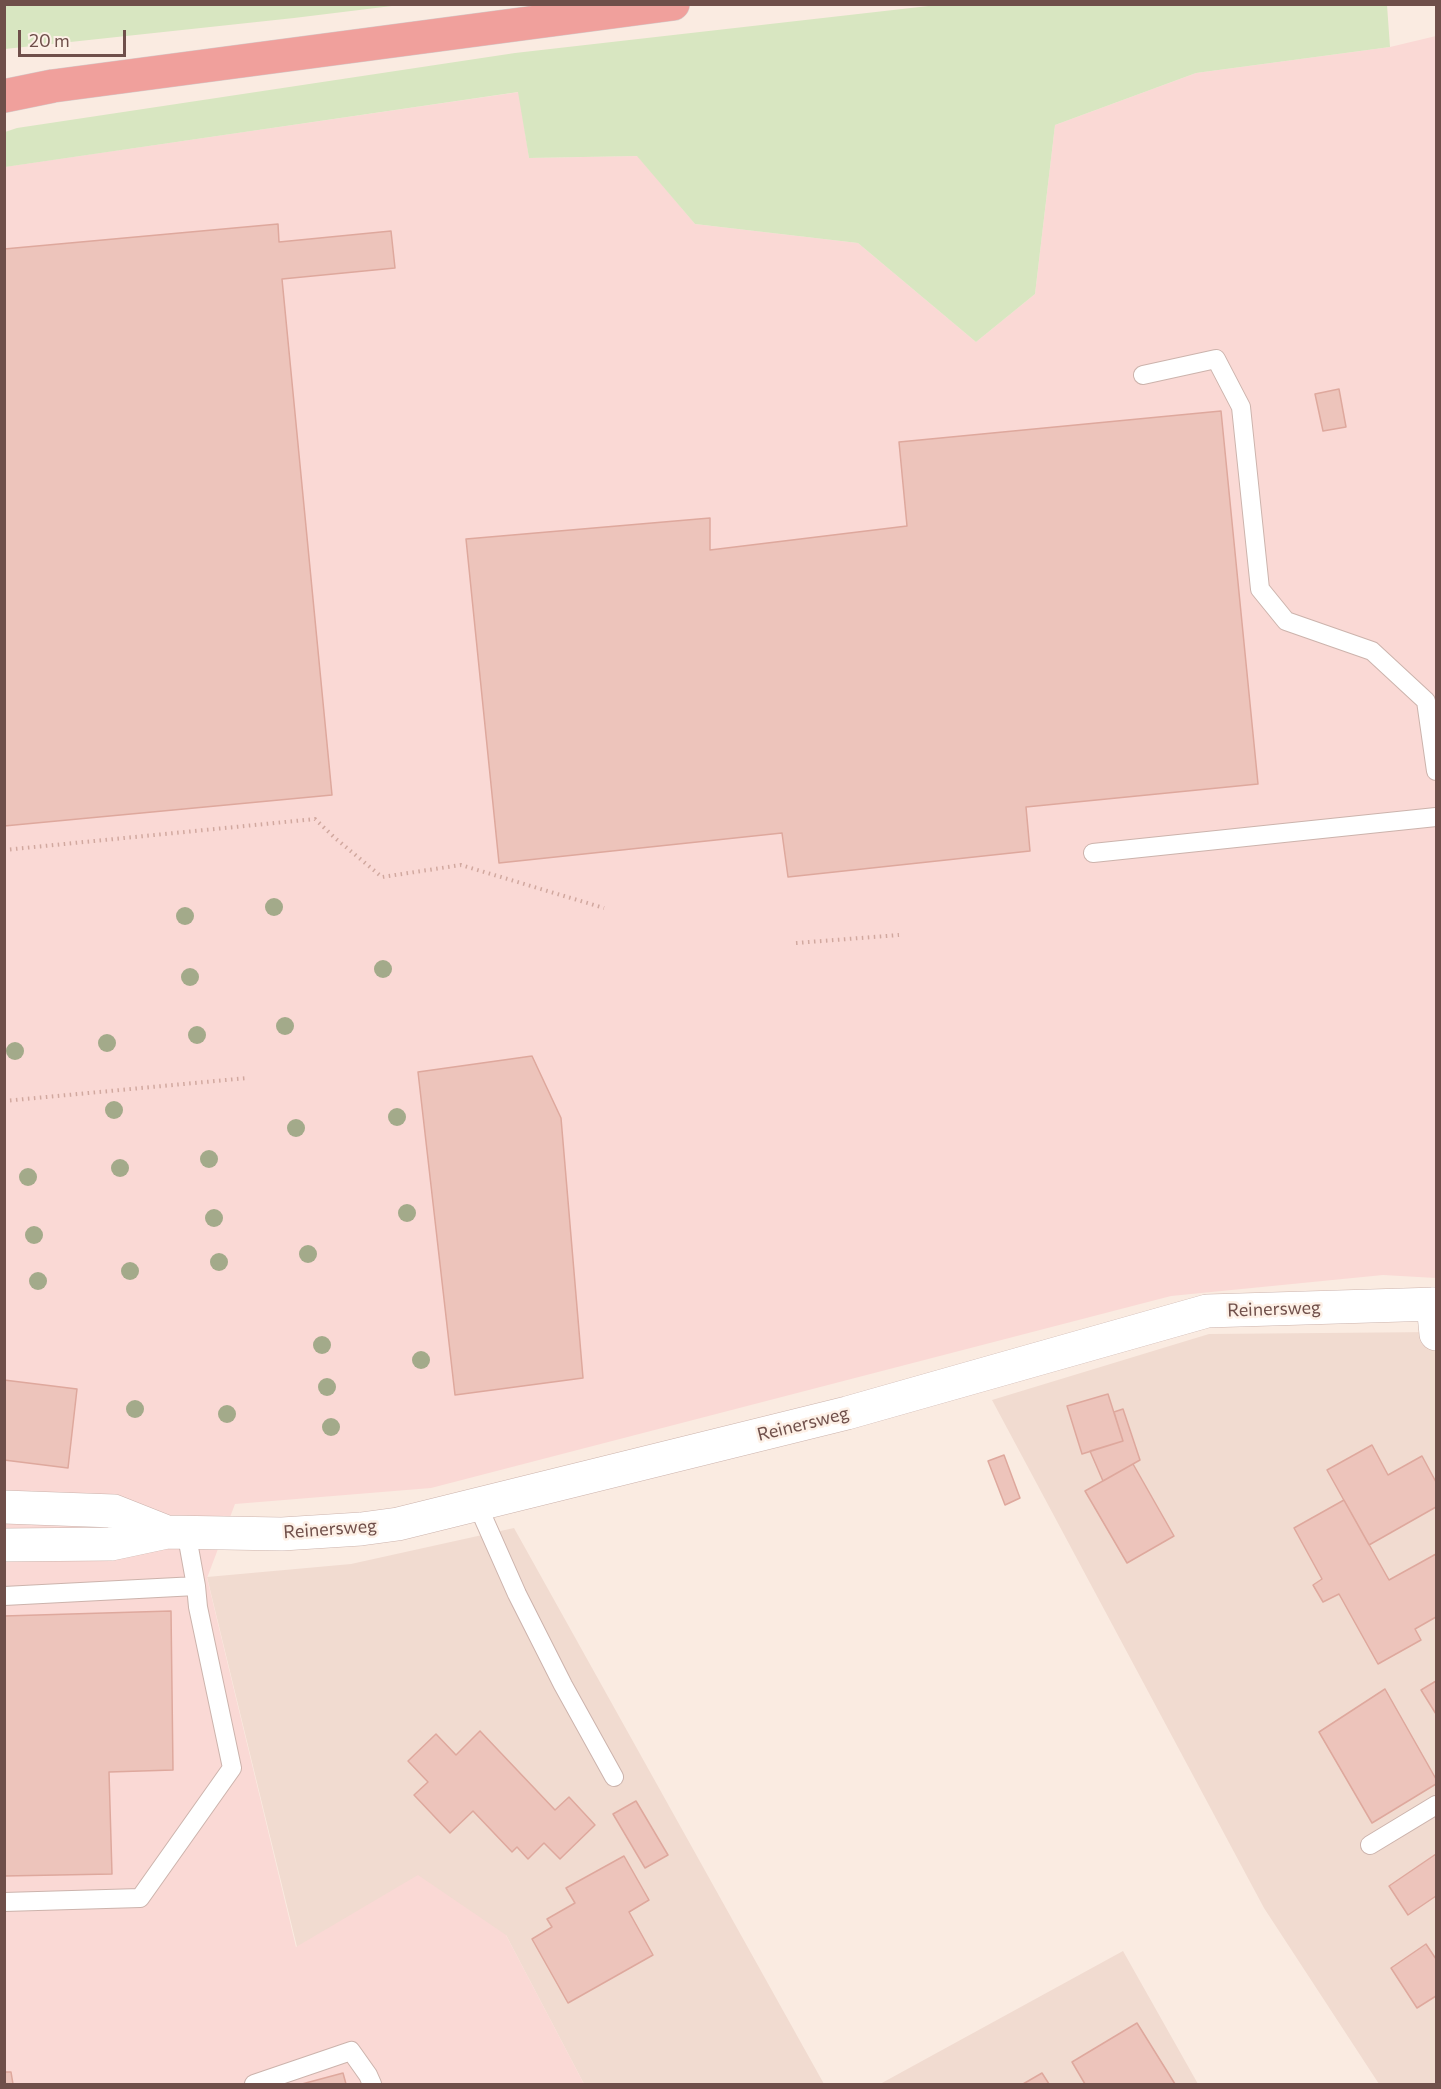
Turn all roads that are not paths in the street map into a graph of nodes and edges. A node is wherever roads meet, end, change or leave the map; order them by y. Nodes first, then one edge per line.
1 (674, 4) edge
2 (4, 96) edge
3 (1143, 375) dead end
4 (1437, 771) edge
5 (1437, 817) edge
6 (1094, 854) dead end
7 (1435, 1314) edge
8 (478, 1506) junction
9 (4, 1507) edge
10 (177, 1531) junction
11 (4, 1545) edge
12 (196, 1586) junction
13 (4, 1596) edge
14 (614, 1777) dead end
15 (1437, 1805) edge
16 (1370, 1845) dead end
17 (4, 1902) edge
18 (254, 2085) edge
19 (372, 2085) edge

1 - 2 highway
3 - 4 lane
5 - 6 lane
7 - 8 street, Reinersweg
8 - 10 street, Reinersweg
8 - 14 lane
9 - 10 street, Reinersweg
10 - 11 street, Reinersweg
10 - 12 lane
12 - 13 lane
12 - 17 lane
15 - 16 lane
18 - 19 lane

